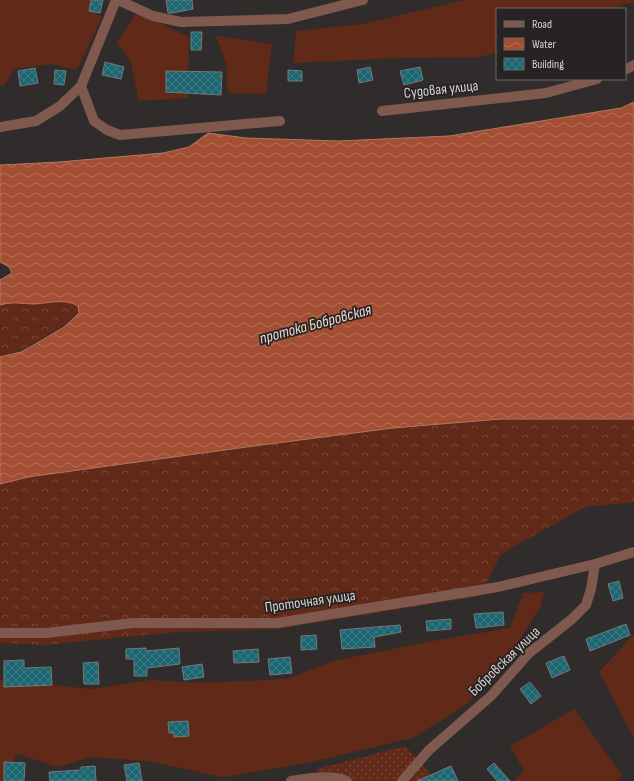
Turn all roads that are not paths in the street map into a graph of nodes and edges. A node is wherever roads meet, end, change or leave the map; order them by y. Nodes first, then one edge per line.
1 (117, 0) edge
2 (363, 0) edge
3 (593, 80) edge
4 (81, 86) junction
5 (382, 111) dead end
6 (280, 121) dead end
7 (0, 128) edge
8 (634, 552) edge
9 (595, 564) junction
10 (0, 633) edge
11 (291, 781) edge
12 (347, 781) edge
13 (402, 781) edge

1 - 2 street
1 - 4 street
3 - 5 street, Судовая улица
4 - 6 street
4 - 7 street
8 - 9 street
9 - 10 street, Проточная улица
9 - 13 street, Бобровская улица
11 - 12 street

